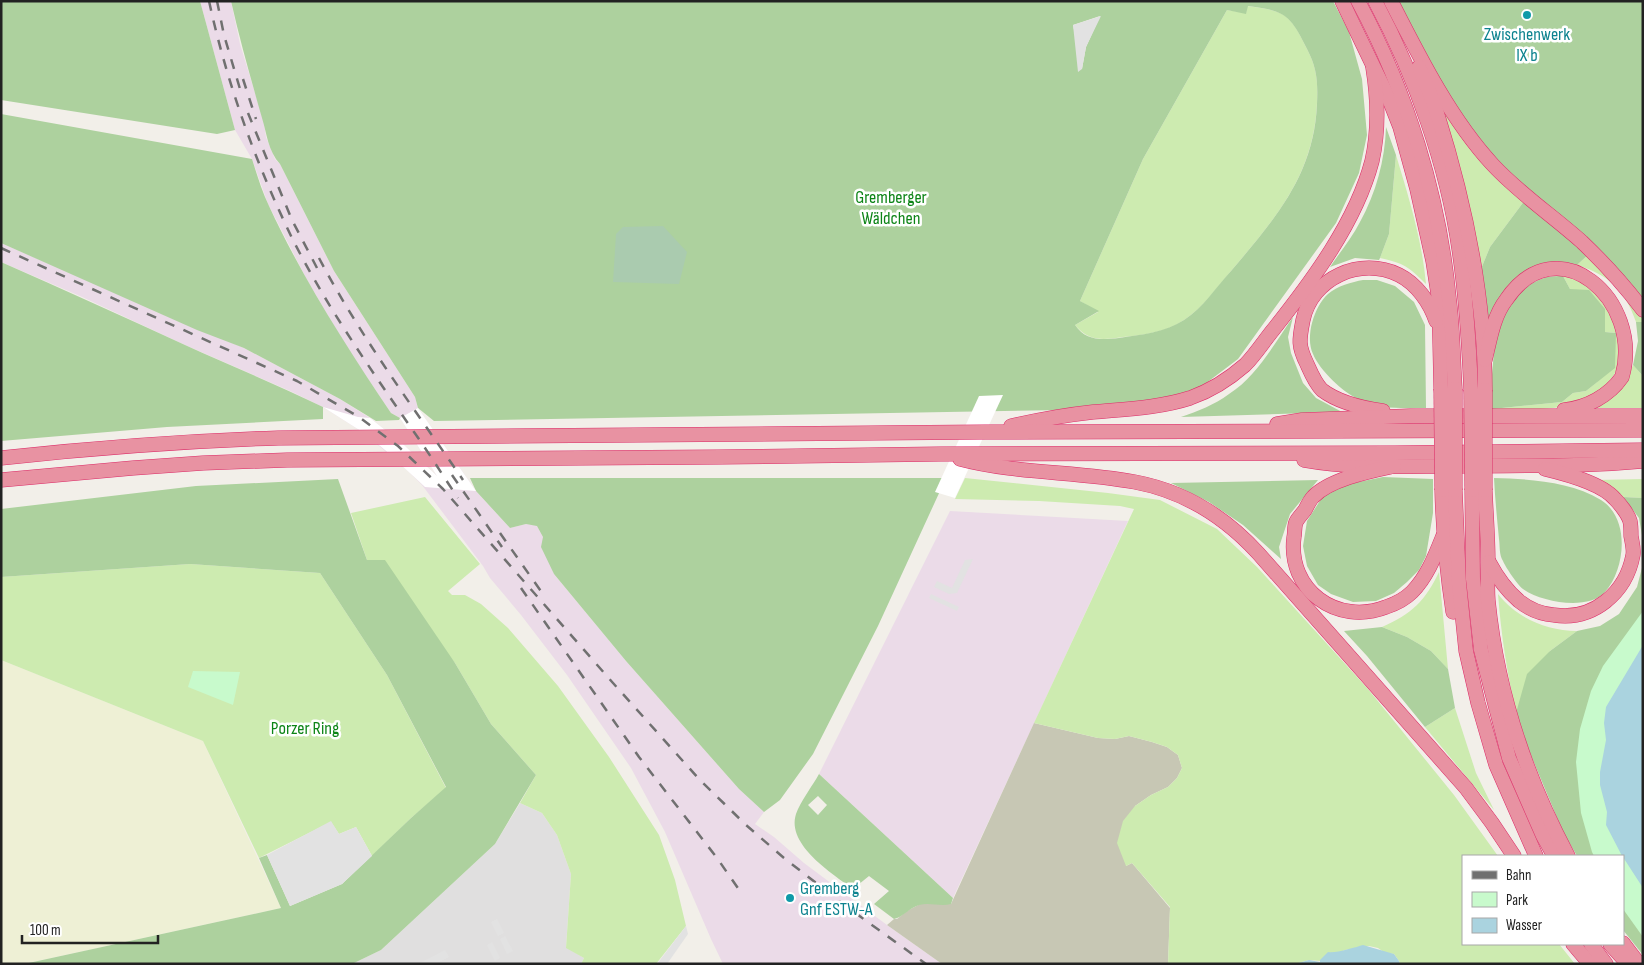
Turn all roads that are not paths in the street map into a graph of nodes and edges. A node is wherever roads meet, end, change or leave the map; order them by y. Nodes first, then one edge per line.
1 (1342, 1) edge
2 (1358, 1) edge
3 (1375, 1) edge
4 (1391, 1) edge
5 (1400, 19) junction
6 (1373, 68) junction
7 (1643, 310) edge
8 (1440, 330) junction
9 (1485, 360) junction
10 (1448, 389) junction
11 (1478, 390) junction
12 (1410, 416) junction
13 (1643, 416) edge
14 (1529, 417) junction
15 (1643, 430) edge
16 (1232, 431) junction
17 (985, 432) junction
18 (1643, 450) edge
19 (940, 454) junction
20 (1274, 454) junction
21 (1, 458) edge
22 (1643, 461) edge
23 (1530, 465) junction
24 (1394, 466) junction
25 (1, 480) edge
26 (1449, 490) junction
27 (1479, 490) junction
28 (1443, 536) junction
29 (1488, 561) junction
30 (1466, 651) junction
31 (1513, 855) edge
32 (1536, 855) edge
33 (1553, 855) edge
34 (1567, 855) edge
35 (1624, 944) edge
36 (1574, 945) edge
37 (1592, 945) edge
38 (1611, 945) edge
39 (1590, 964) edge
40 (1606, 964) edge
41 (1628, 964) edge
42 (1639, 964) edge

1 - 6 highway
2 - 10 highway
3 - 11 highway
4 - 5 highway
5 - 7 highway
5 - 9 highway
6 - 8 highway
6 - 17 highway
8 - 10 highway
8 - 12 highway
9 - 11 highway
9 - 14 highway
10 - 26 highway, bridge
11 - 27 highway, bridge
12 - 14 highway
12 - 16 highway
13 - 14 highway
15 - 16 highway
16 - 17 highway
17 - 21 highway
18 - 20 highway
19 - 20 highway
19 - 25 highway
19 - 31 highway
20 - 24 highway
22 - 23 highway
23 - 24 highway
23 - 29 highway
24 - 28 highway
26 - 28 highway
26 - 30 highway
27 - 29 highway
27 - 33 highway
28 - 30 highway
29 - 34 highway
30 - 32 highway
35 - 42 highway
36 - 39 highway
37 - 40 highway
38 - 41 highway

